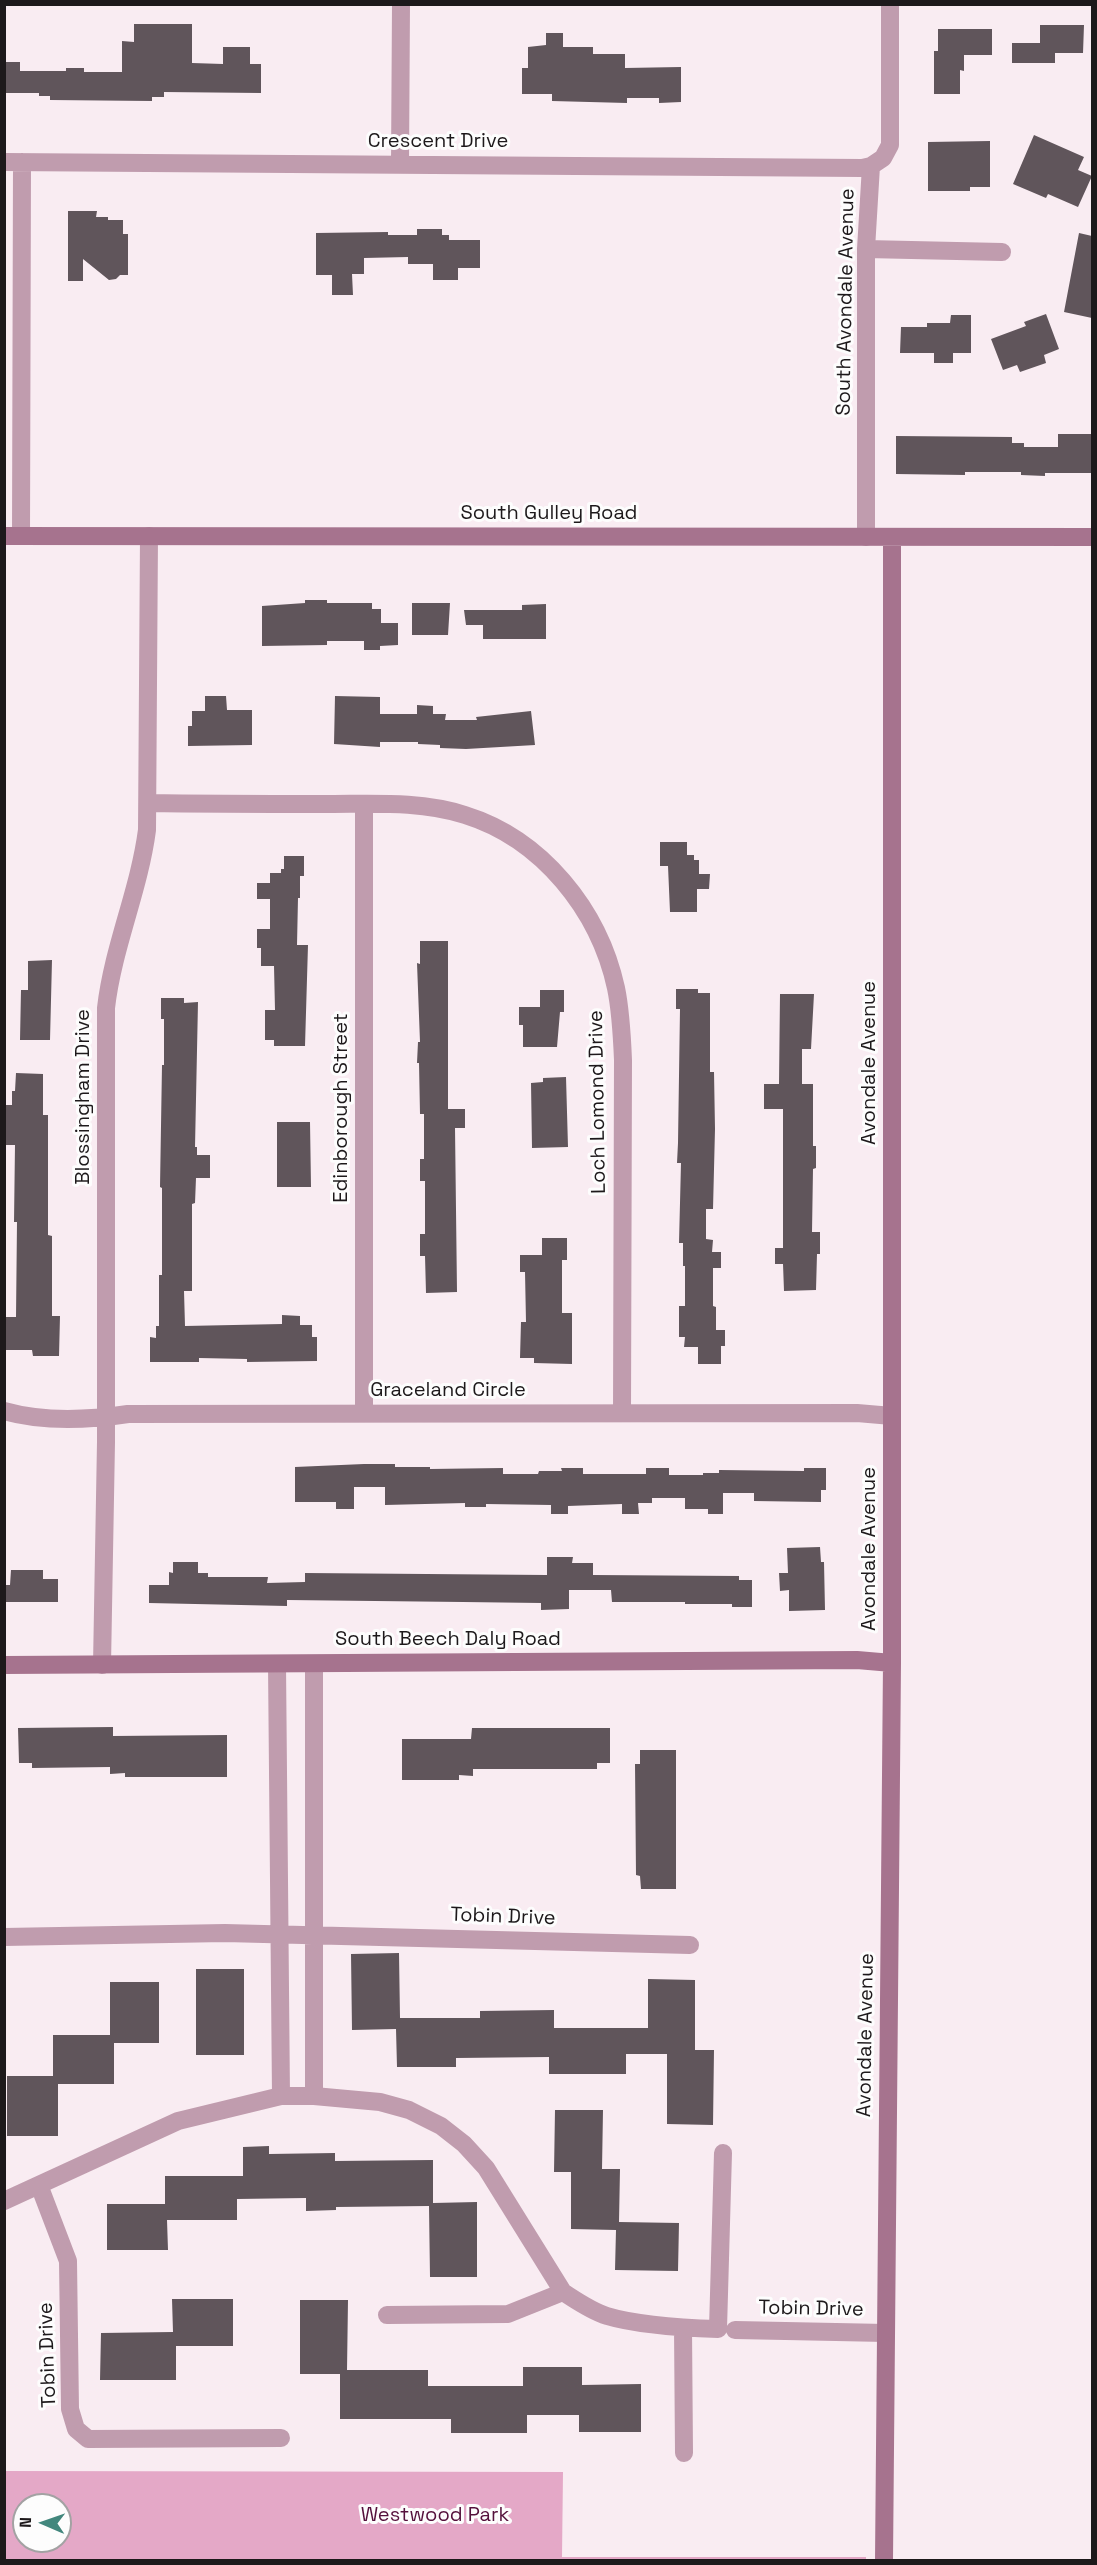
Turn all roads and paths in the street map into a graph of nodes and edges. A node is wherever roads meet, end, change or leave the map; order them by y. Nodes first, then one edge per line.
1 (401, 4) edge
2 (890, 4) edge
3 (13, 162) edge
4 (400, 164) junction
5 (871, 166) junction
6 (866, 249) junction
7 (1002, 252) dead end
8 (13, 536) edge
9 (149, 536) junction
10 (866, 537) junction
11 (892, 537) junction
12 (1092, 537) edge
13 (148, 803) junction
14 (364, 804) junction
15 (4, 1411) edge
16 (364, 1413) junction
17 (622, 1413) junction
18 (892, 1416) junction
19 (105, 1418) junction
20 (892, 1663) junction
21 (277, 1664) junction
22 (314, 1664) junction
23 (4, 1665) edge
24 (102, 1665) junction
25 (281, 1934) junction
26 (314, 1934) junction
27 (4, 1937) edge
28 (690, 1945) dead end
29 (281, 2096) junction
30 (314, 2096) junction
31 (723, 2153) dead end
32 (39, 2185) junction
33 (4, 2201) edge
34 (563, 2292) junction
35 (387, 2315) dead end
36 (683, 2328) junction
37 (735, 2330) dead end
38 (886, 2333) junction
39 (281, 2438) dead end
40 (684, 2453) dead end
41 (884, 2560) edge

1 - 4 street
2 - 5 street, South Avondale Avenue
3 - 4 street, Crescent Drive
3 - 8 street
4 - 5 street, Crescent Drive
5 - 6 street, South Avondale Avenue
6 - 7 street
6 - 10 street, South Avondale Avenue
8 - 9 street, South Gulley Road
9 - 10 street, South Gulley Road
9 - 13 street, Blossingham Drive
10 - 11 street, South Gulley Road
11 - 12 street, South Gulley Road
11 - 18 street, Avondale Avenue
13 - 14 street, Loch Lomond Drive
13 - 19 street, Blossingham Drive
14 - 16 street, Edinborough Street
14 - 17 street, Loch Lomond Drive
15 - 19 street, Graceland Circle
16 - 17 street, Graceland Circle
16 - 19 street, Graceland Circle
17 - 18 street, Graceland Circle
18 - 20 street, Avondale Avenue
19 - 24 street, Blossingham Drive
20 - 22 street, South Beech Daly Road
20 - 38 street, Avondale Avenue
21 - 22 street, South Beech Daly Road
21 - 24 street, South Beech Daly Road
21 - 25 street
22 - 26 street
23 - 24 street, South Beech Daly Road
25 - 26 street, Tobin Drive
25 - 27 street, Tobin Drive
25 - 29 street
26 - 28 street, Tobin Drive
26 - 30 street
29 - 30 street
29 - 32 street
30 - 34 street
31 - 36 street
32 - 33 street
32 - 39 street, Tobin Drive
34 - 35 street
34 - 36 street
36 - 40 street
37 - 38 street, Tobin Drive
38 - 41 street, Avondale Avenue

